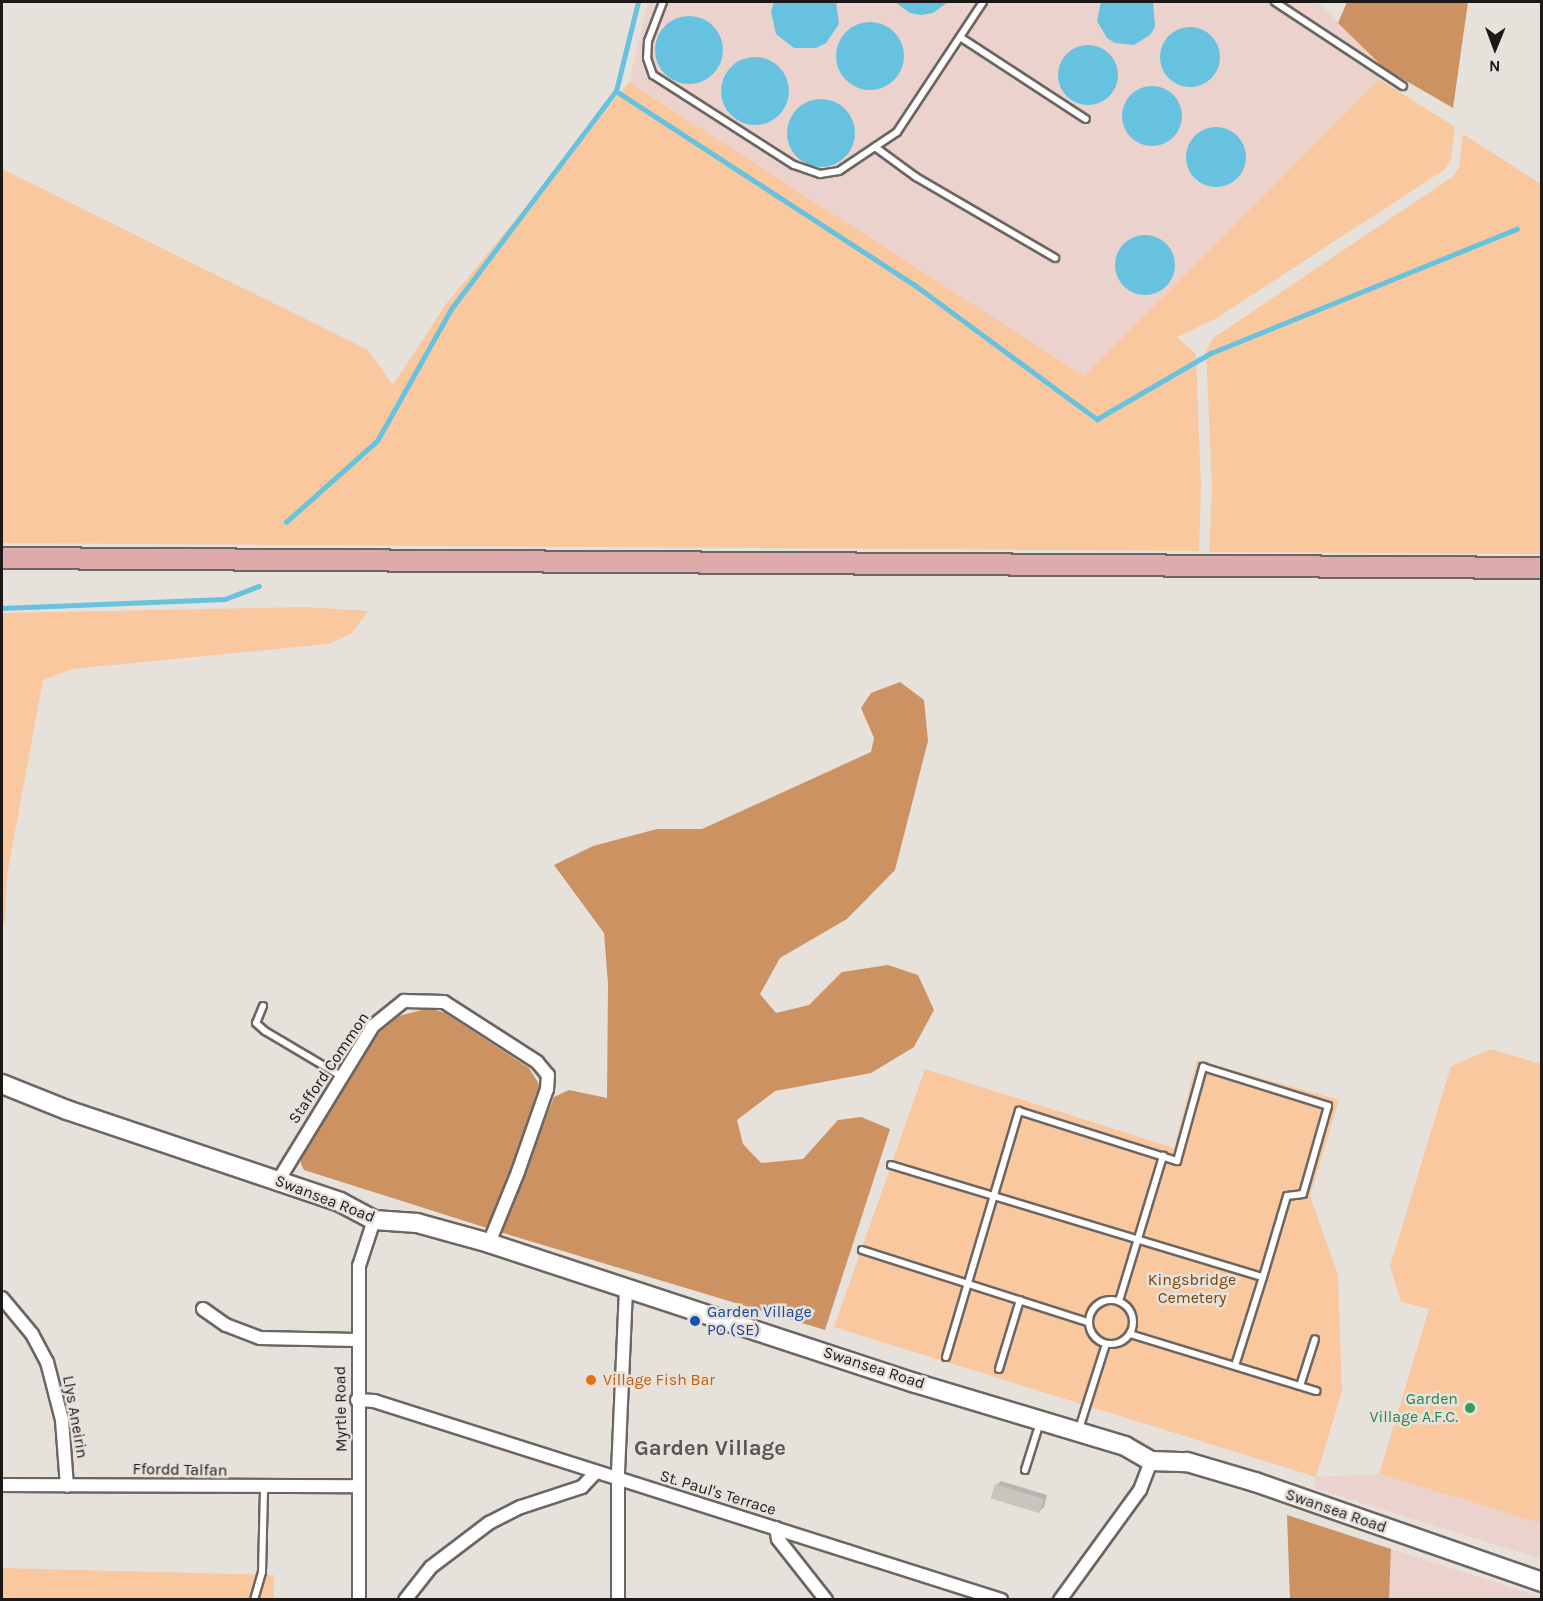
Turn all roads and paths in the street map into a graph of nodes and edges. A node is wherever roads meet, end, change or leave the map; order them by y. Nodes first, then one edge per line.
1 (663, 2) edge
2 (983, 2) edge
3 (1275, 2) edge
4 (960, 37) junction
5 (1403, 86) dead end
6 (1086, 119) dead end
7 (875, 147) junction
8 (1055, 258) dead end
9 (2, 558) edge
10 (1542, 568) edge
11 (263, 1006) dead end
12 (341, 1076) junction
13 (2, 1084) edge
14 (1163, 1156) junction
15 (891, 1165) dead end
16 (278, 1180) junction
17 (993, 1197) junction
18 (374, 1220) junction
19 (1138, 1240) junction
20 (489, 1243) junction
21 (862, 1250) dead end
22 (1263, 1277) junction
23 (967, 1283) junction
24 (626, 1287) junction
25 (2, 1298) edge
26 (1020, 1300) junction
27 (1119, 1301) junction
28 (203, 1309) dead end
29 (1089, 1322) junction
30 (1130, 1334) junction
31 (357, 1340) junction
32 (1315, 1340) dead end
33 (1106, 1344) junction
34 (946, 1357) dead end
35 (1235, 1366) junction
36 (999, 1369) dead end
37 (1300, 1386) junction
38 (1316, 1390) dead end
39 (357, 1400) junction
40 (1040, 1420) junction
41 (1078, 1431) junction
42 (1151, 1461) junction
43 (1025, 1470) dead end
44 (595, 1473) junction
45 (618, 1480) junction
46 (2, 1485) edge
47 (67, 1486) junction
48 (359, 1486) junction
49 (264, 1488) junction
50 (776, 1528) junction
51 (1542, 1582) edge
52 (254, 1599) edge
53 (359, 1599) edge
54 (405, 1599) edge
55 (618, 1599) edge
56 (826, 1599) edge
57 (1000, 1599) edge
58 (1060, 1599) edge

1 - 7 lane
2 - 4 lane
3 - 5 lane
4 - 6 lane
4 - 7 lane
7 - 8 lane
9 - 10 main road
11 - 12 lane
12 - 16 street, Stafford Common
12 - 20 street, Stafford Common
13 - 16 main road, Swansea Road
14 - 17 lane
14 - 19 lane
14 - 22 lane
15 - 17 lane
16 - 18 main road, Swansea Road
17 - 19 lane
17 - 23 lane
18 - 20 main road, Swansea Road
18 - 31 street, Myrtle Road
19 - 22 lane
19 - 27 lane
20 - 24 main road, Swansea Road
21 - 23 lane
22 - 35 lane
23 - 26 lane
23 - 34 lane
24 - 40 main road, Swansea Road
24 - 45 street
25 - 47 street, Llys Aneirin
26 - 29 lane
26 - 36 lane
27 - 29 lane
27 - 30 lane
28 - 31 street
29 - 33 lane
30 - 33 lane
30 - 35 lane
31 - 39 street, Myrtle Road
32 - 37 lane
33 - 41 lane
35 - 37 lane
37 - 38 lane
39 - 44 street, St. Paul's Terrace
39 - 48 street, Myrtle Road
40 - 41 main road, Swansea Road
40 - 43 lane
41 - 42 main road, Swansea Road
42 - 51 main road, Swansea Road
42 - 58 street
44 - 45 street, St. Paul's Terrace
44 - 54 street
45 - 50 street, St. Paul's Terrace
45 - 55 street
46 - 47 street, Ffordd Talfan
47 - 49 street, Ffordd Talfan
48 - 49 street, Ffordd Talfan
48 - 53 street, Myrtle Road
49 - 52 lane
50 - 56 street
50 - 57 street, St. Paul's Terrace

